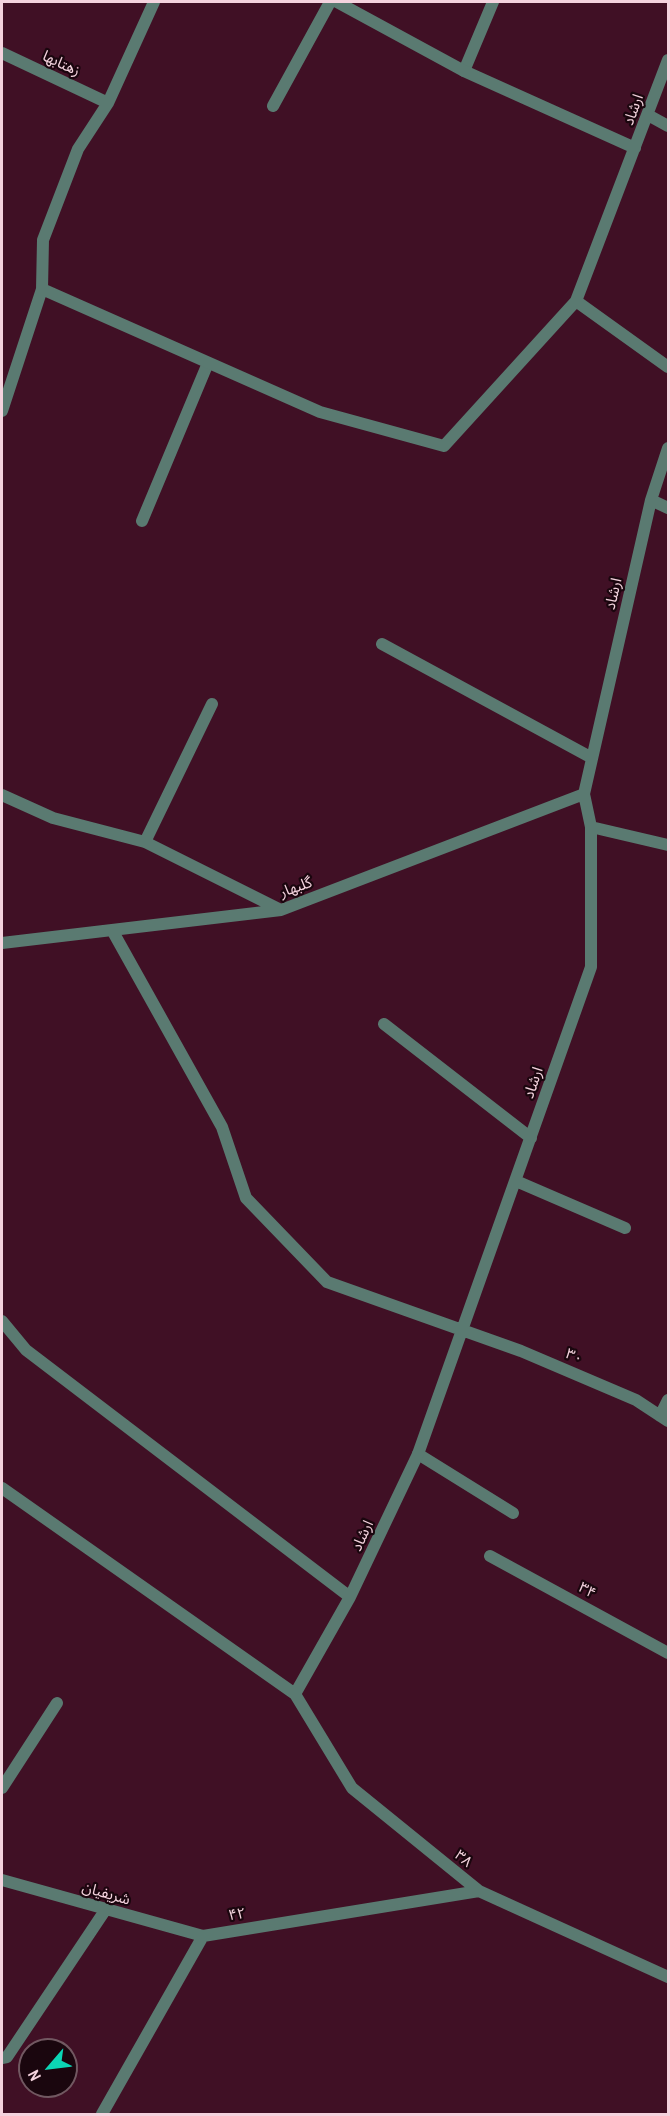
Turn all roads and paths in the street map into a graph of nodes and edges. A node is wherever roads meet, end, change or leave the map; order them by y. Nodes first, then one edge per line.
1 (154, 2) edge
2 (330, 2) edge
3 (337, 2) edge
4 (493, 2) edge
5 (2, 52) edge
6 (669, 60) edge
7 (464, 71) junction
8 (108, 103) junction
9 (273, 106) dead end
10 (648, 115) junction
11 (669, 126) edge
12 (636, 148) junction
13 (42, 289) junction
14 (576, 301) junction
15 (208, 363) junction
16 (669, 367) edge
17 (2, 411) edge
18 (669, 448) edge
19 (651, 500) junction
20 (669, 508) edge
21 (141, 521) dead end
22 (382, 644) dead end
23 (212, 704) dead end
24 (592, 758) junction
25 (584, 794) junction
26 (2, 795) edge
27 (591, 827) junction
28 (145, 842) junction
29 (669, 845) edge
30 (281, 910) junction
31 (112, 930) junction
32 (2, 943) edge
33 (384, 1024) dead end
34 (531, 1138) junction
35 (516, 1181) junction
36 (625, 1228) dead end
37 (2, 1321) edge
38 (463, 1332) junction
39 (669, 1400) edge
40 (664, 1418) edge
41 (418, 1454) junction
42 (2, 1488) edge
43 (513, 1513) dead end
44 (490, 1556) dead end
45 (350, 1597) junction
46 (669, 1653) edge
47 (295, 1694) junction
48 (57, 1703) dead end
49 (2, 1788) edge
50 (2, 1880) edge
51 (478, 1891) junction
52 (106, 1909) junction
53 (203, 1936) junction
54 (669, 1977) edge
55 (2, 2058) edge
56 (102, 2115) edge

1 - 8 street
2 - 9 street
3 - 7 street
4 - 7 street
5 - 8 street, زهتابها
6 - 10 street, ارشاد
7 - 12 street
8 - 13 street
10 - 11 street
10 - 12 street, ارشاد
12 - 14 street, ارشاد
13 - 15 street
13 - 17 street
14 - 15 street
14 - 16 street
15 - 21 street
18 - 19 street, ارشاد
19 - 20 street
19 - 24 street, ارشاد
22 - 24 street
23 - 28 street
24 - 25 street, ارشاد
25 - 27 street, ارشاد
25 - 30 street, گلبهار
26 - 28 street
27 - 29 street
27 - 34 street, ارشاد
28 - 30 street
30 - 31 street, گلبهار
31 - 32 street, گلبهار
31 - 38 street, ۳۰
33 - 34 street
34 - 35 street, ارشاد
35 - 36 street
35 - 38 street, ارشاد
37 - 45 street
38 - 40 street, ۳۰
38 - 41 street, ارشاد
39 - 40 street
41 - 43 street
41 - 45 street, ارشاد
42 - 47 street
44 - 46 street, ۳۴
45 - 47 street, ارشاد
47 - 51 street, ۳۸
48 - 49 street
50 - 52 street, شریفیان
51 - 53 street, ۴۲
51 - 54 street, ۳۸
52 - 53 street, شریفیان
52 - 55 street
53 - 56 street

